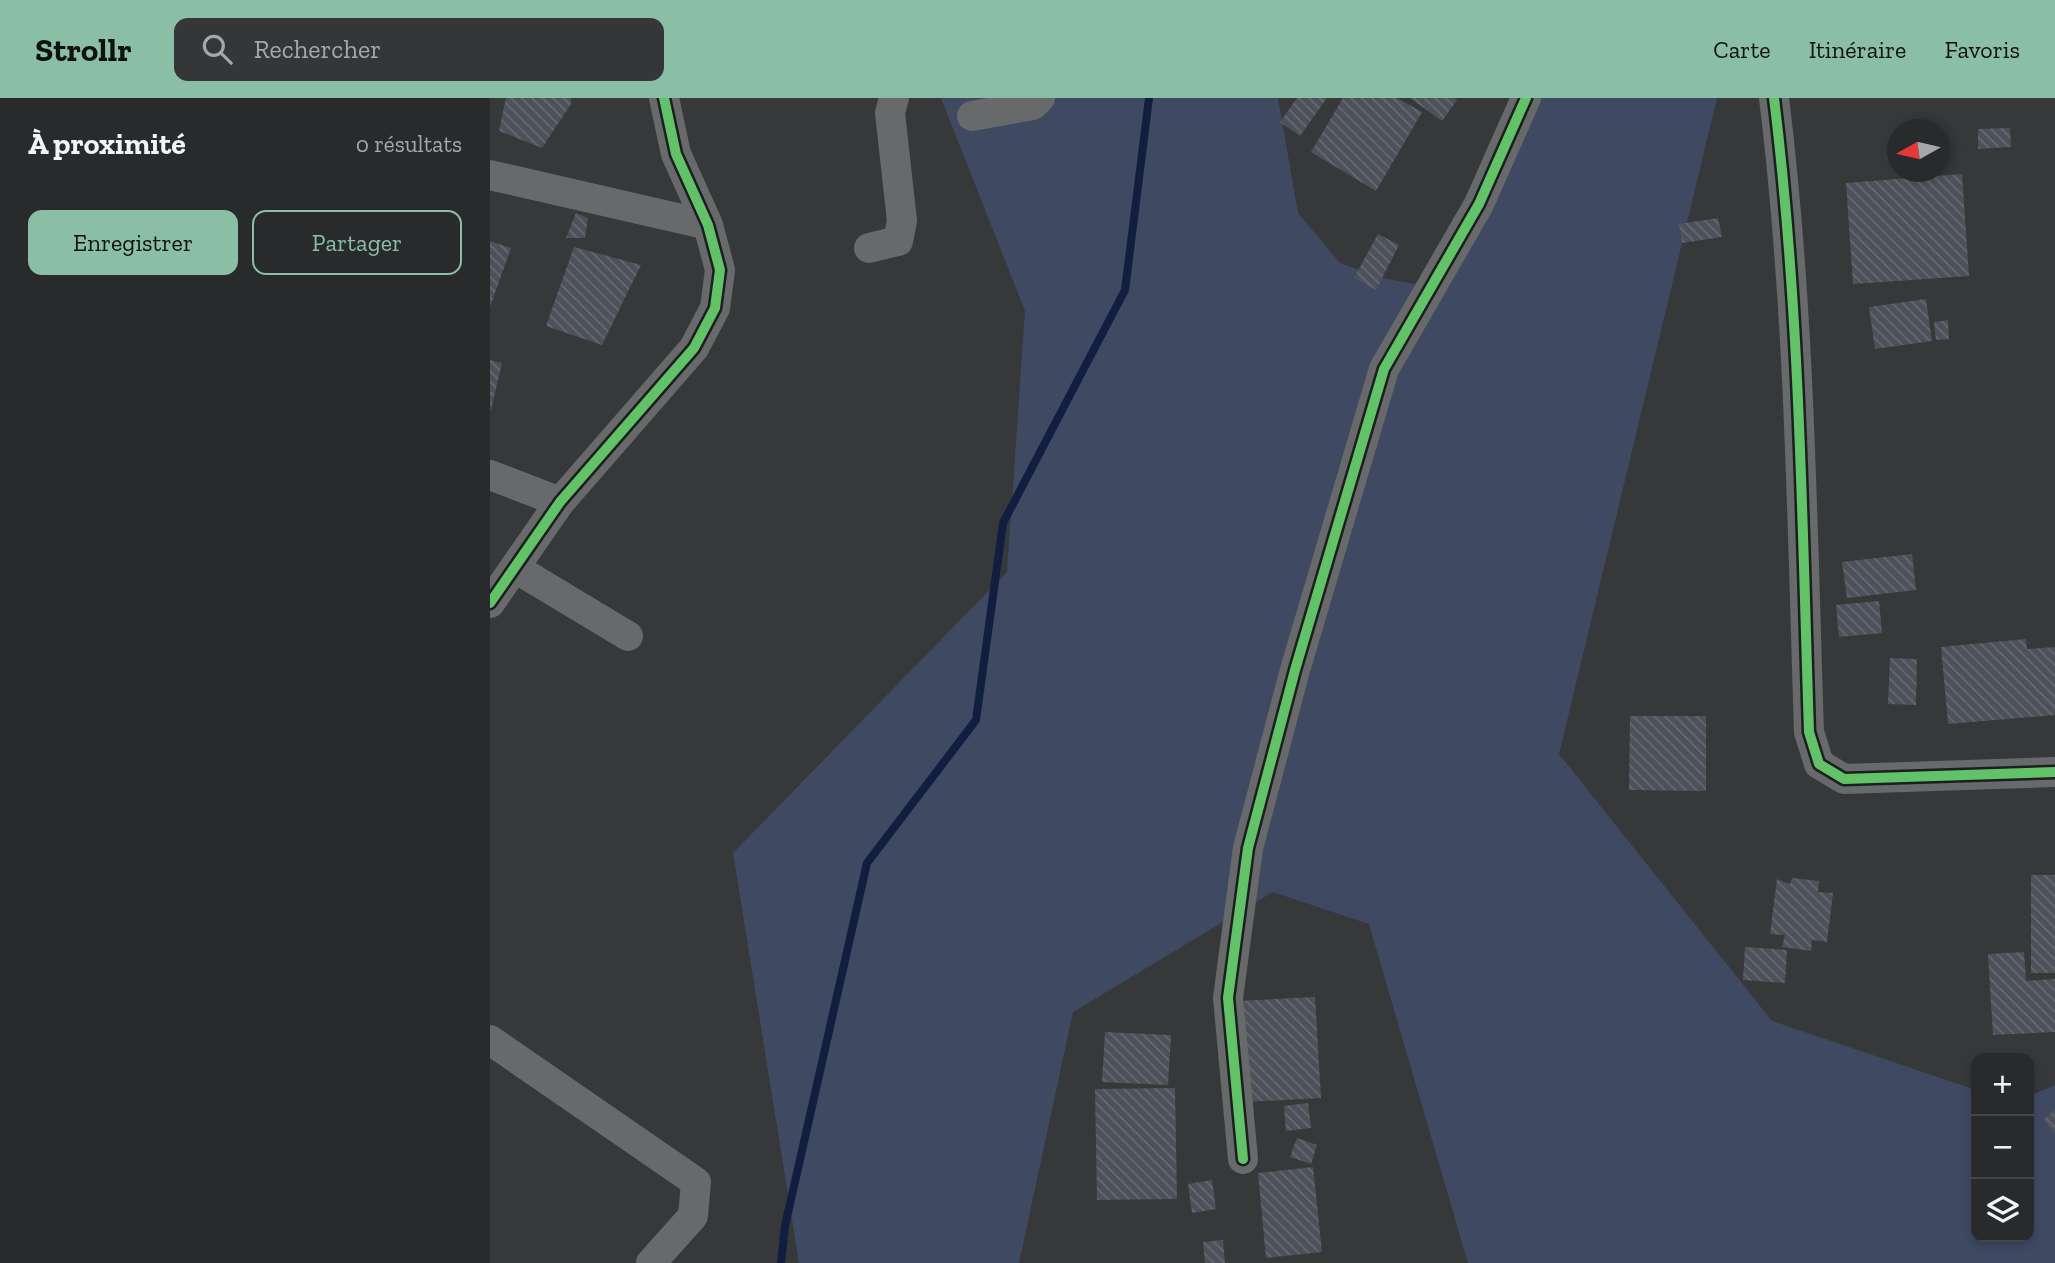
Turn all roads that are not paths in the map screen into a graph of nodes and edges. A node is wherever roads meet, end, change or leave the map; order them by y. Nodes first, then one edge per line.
1 (664, 98) edge
2 (894, 98) edge
3 (1040, 98) edge
4 (1526, 98) edge
5 (1774, 98) edge
6 (972, 116) dead end
7 (490, 175) edge
8 (708, 225) junction
9 (869, 248) dead end
10 (490, 475) edge
11 (560, 502) junction
12 (515, 568) junction
13 (490, 603) edge
14 (628, 636) dead end
15 (2055, 772) edge
16 (490, 1040) edge
17 (1243, 1159) dead end
18 (651, 1263) edge

1 - 8 street
2 - 9 street
3 - 6 street
4 - 17 street
5 - 15 street
7 - 8 street
8 - 11 street
10 - 11 street
11 - 12 street
12 - 13 street
12 - 14 street
16 - 18 street

